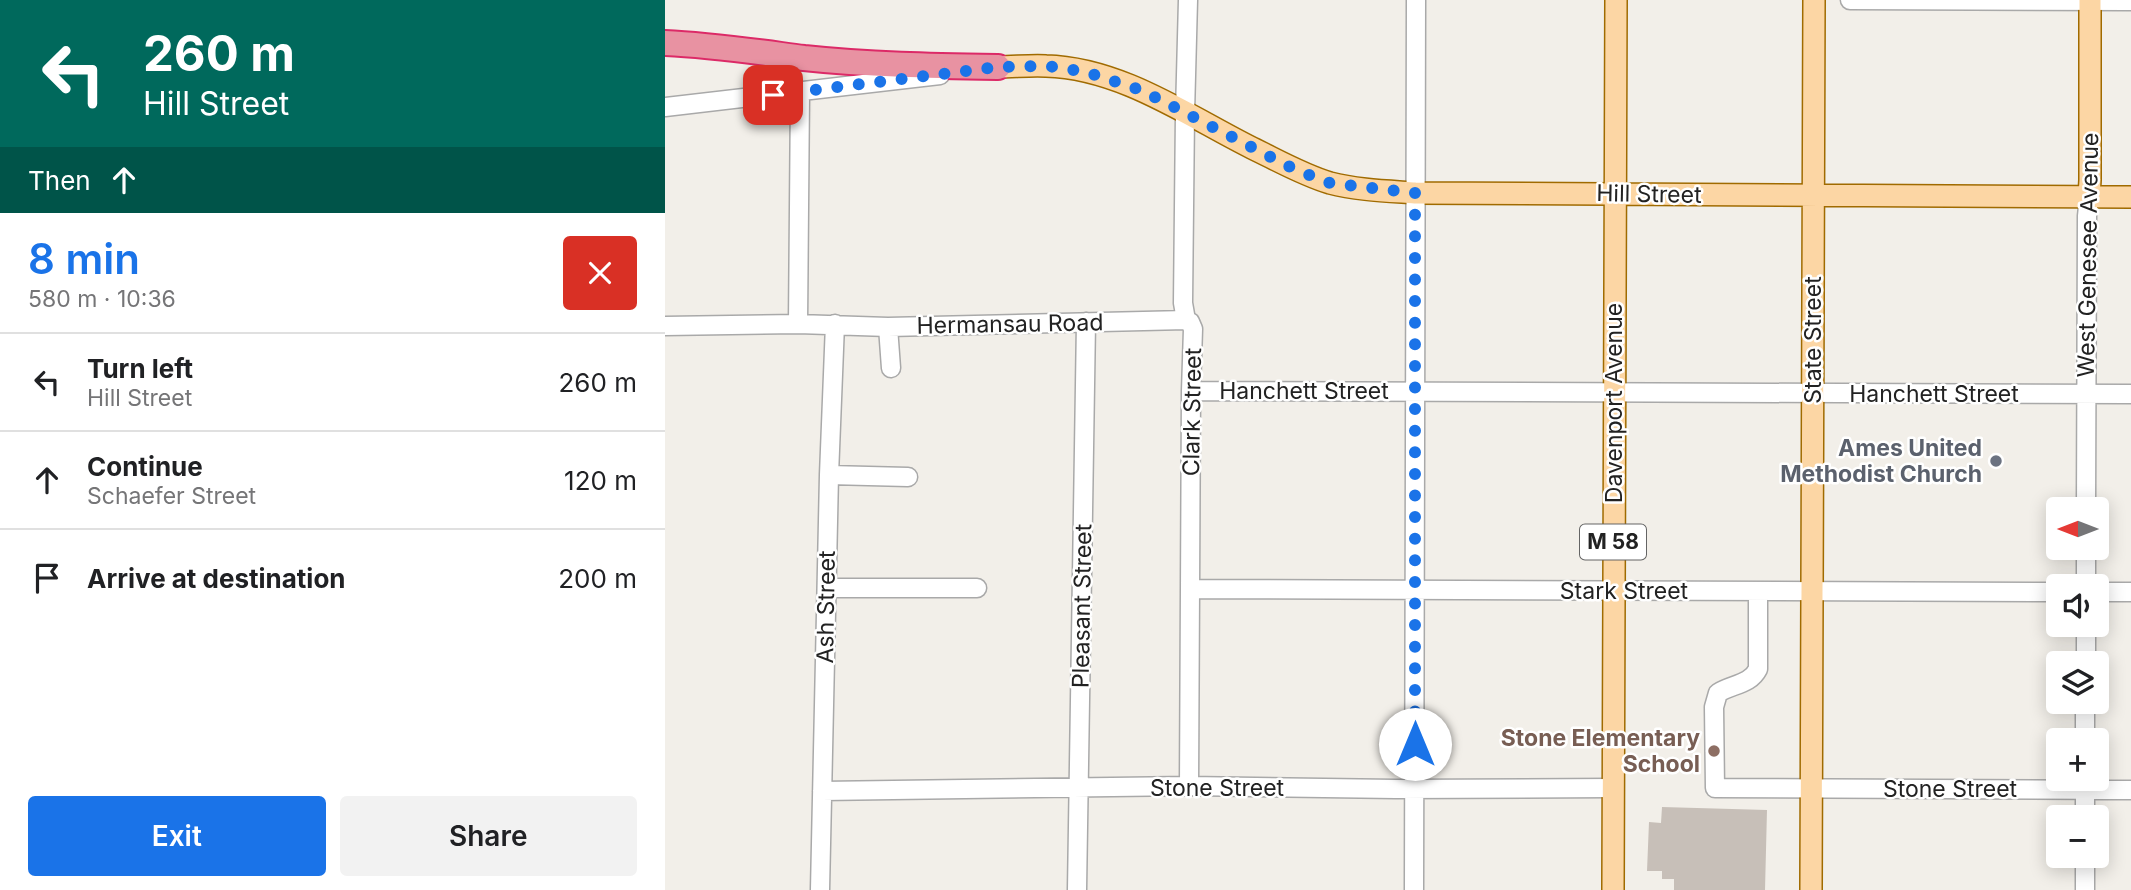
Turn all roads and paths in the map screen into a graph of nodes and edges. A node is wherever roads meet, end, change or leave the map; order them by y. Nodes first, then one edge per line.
1 (1188, 0) edge
2 (1416, 0) edge
3 (1616, 0) edge
4 (1814, 0) edge
5 (1850, 0) edge
6 (2090, 0) edge
7 (2131, 1) edge
8 (665, 43) edge
9 (998, 67) junction
10 (800, 92) junction
11 (665, 107) edge
12 (1185, 113) junction
13 (1415, 193) junction
14 (1614, 194) junction
15 (1814, 196) junction
16 (2089, 197) junction
17 (2131, 197) edge
18 (1186, 320) junction
19 (1086, 322) junction
20 (798, 324) junction
21 (835, 324) junction
22 (665, 326) edge
23 (888, 327) junction
24 (891, 368) dead end
25 (1191, 391) junction
26 (1415, 392) junction
27 (1614, 393) junction
28 (1812, 394) junction
29 (2087, 394) junction
30 (2131, 394) edge
31 (829, 475) junction
32 (908, 477) dead end
33 (2086, 497) edge
34 (827, 588) junction
35 (977, 588) dead end
36 (1191, 589) junction
37 (1414, 590) junction
38 (1612, 591) junction
39 (1758, 591) junction
40 (1811, 591) junction
41 (2046, 592) edge
42 (2109, 592) edge
43 (2131, 592) edge
44 (2046, 785) edge
45 (1189, 786) junction
46 (2109, 787) edge
47 (1415, 788) junction
48 (1613, 788) junction
49 (1078, 789) junction
50 (1811, 789) junction
51 (2131, 790) edge
52 (822, 791) junction
53 (2085, 868) edge
54 (820, 890) edge
55 (1077, 890) edge
56 (1414, 890) edge
57 (1613, 890) edge
58 (1811, 890) edge
59 (2085, 890) edge

1 - 12 street, Clark Street
2 - 13 street
3 - 14 main road, Davenport Avenue / M 58
4 - 15 main road, State Street
5 - 6 street
6 - 7 street
6 - 16 main road, West Genesee Avenue
8 - 9 highway
9 - 10 street
9 - 12 main road, Hill Street
10 - 11 street
10 - 20 street
12 - 13 main road, Hill Street
12 - 18 street, Clark Street
13 - 14 main road, Hill Street
13 - 26 street
14 - 15 main road, Hill Street
14 - 27 main road, Davenport Avenue / M 58
15 - 16 main road, Hill Street
15 - 28 main road, State Street
16 - 17 main road, Hill Street
16 - 29 street, West Genesee Avenue
18 - 19 street, Hermansau Road
18 - 25 street, Clark Street
19 - 23 street, Hermansau Road
19 - 49 street, Pleasant Street
20 - 21 street, Hermansau Road
20 - 22 street
21 - 23 street, Hermansau Road
21 - 31 street, Ash Street
23 - 24 street
25 - 26 street, Hanchett Street
25 - 36 street, Clark Street
26 - 27 street, Hanchett Street
26 - 37 street
27 - 28 street, Hanchett Street
27 - 38 main road, Davenport Avenue / M 58
28 - 29 street, Hanchett Street
28 - 40 main road, State Street
29 - 30 street, Hanchett Street
29 - 33 street, West Genesee Avenue
31 - 32 street
31 - 34 street, Ash Street
34 - 35 street
34 - 52 street, Ash Street
36 - 37 street, Stark Street
36 - 45 street, Clark Street
37 - 38 street, Stark Street
37 - 47 street
38 - 39 street, Stark Street
38 - 48 main road, Davenport Avenue / M 58
39 - 40 street, Stark Street
39 - 50 street, Stone Street
40 - 41 street, Stark Street
40 - 50 main road, State Street
42 - 43 street
44 - 50 street, Stone Street
45 - 47 street, Stone Street
45 - 49 street, Stone Street
46 - 51 street, Stone Street
47 - 48 street, Stone Street
47 - 56 street
48 - 57 main road, Davenport Avenue / M 58
49 - 52 street, Stone Street
49 - 55 street, Pleasant Street
50 - 58 main road, State Street
52 - 54 street, Ash Street
53 - 59 street

